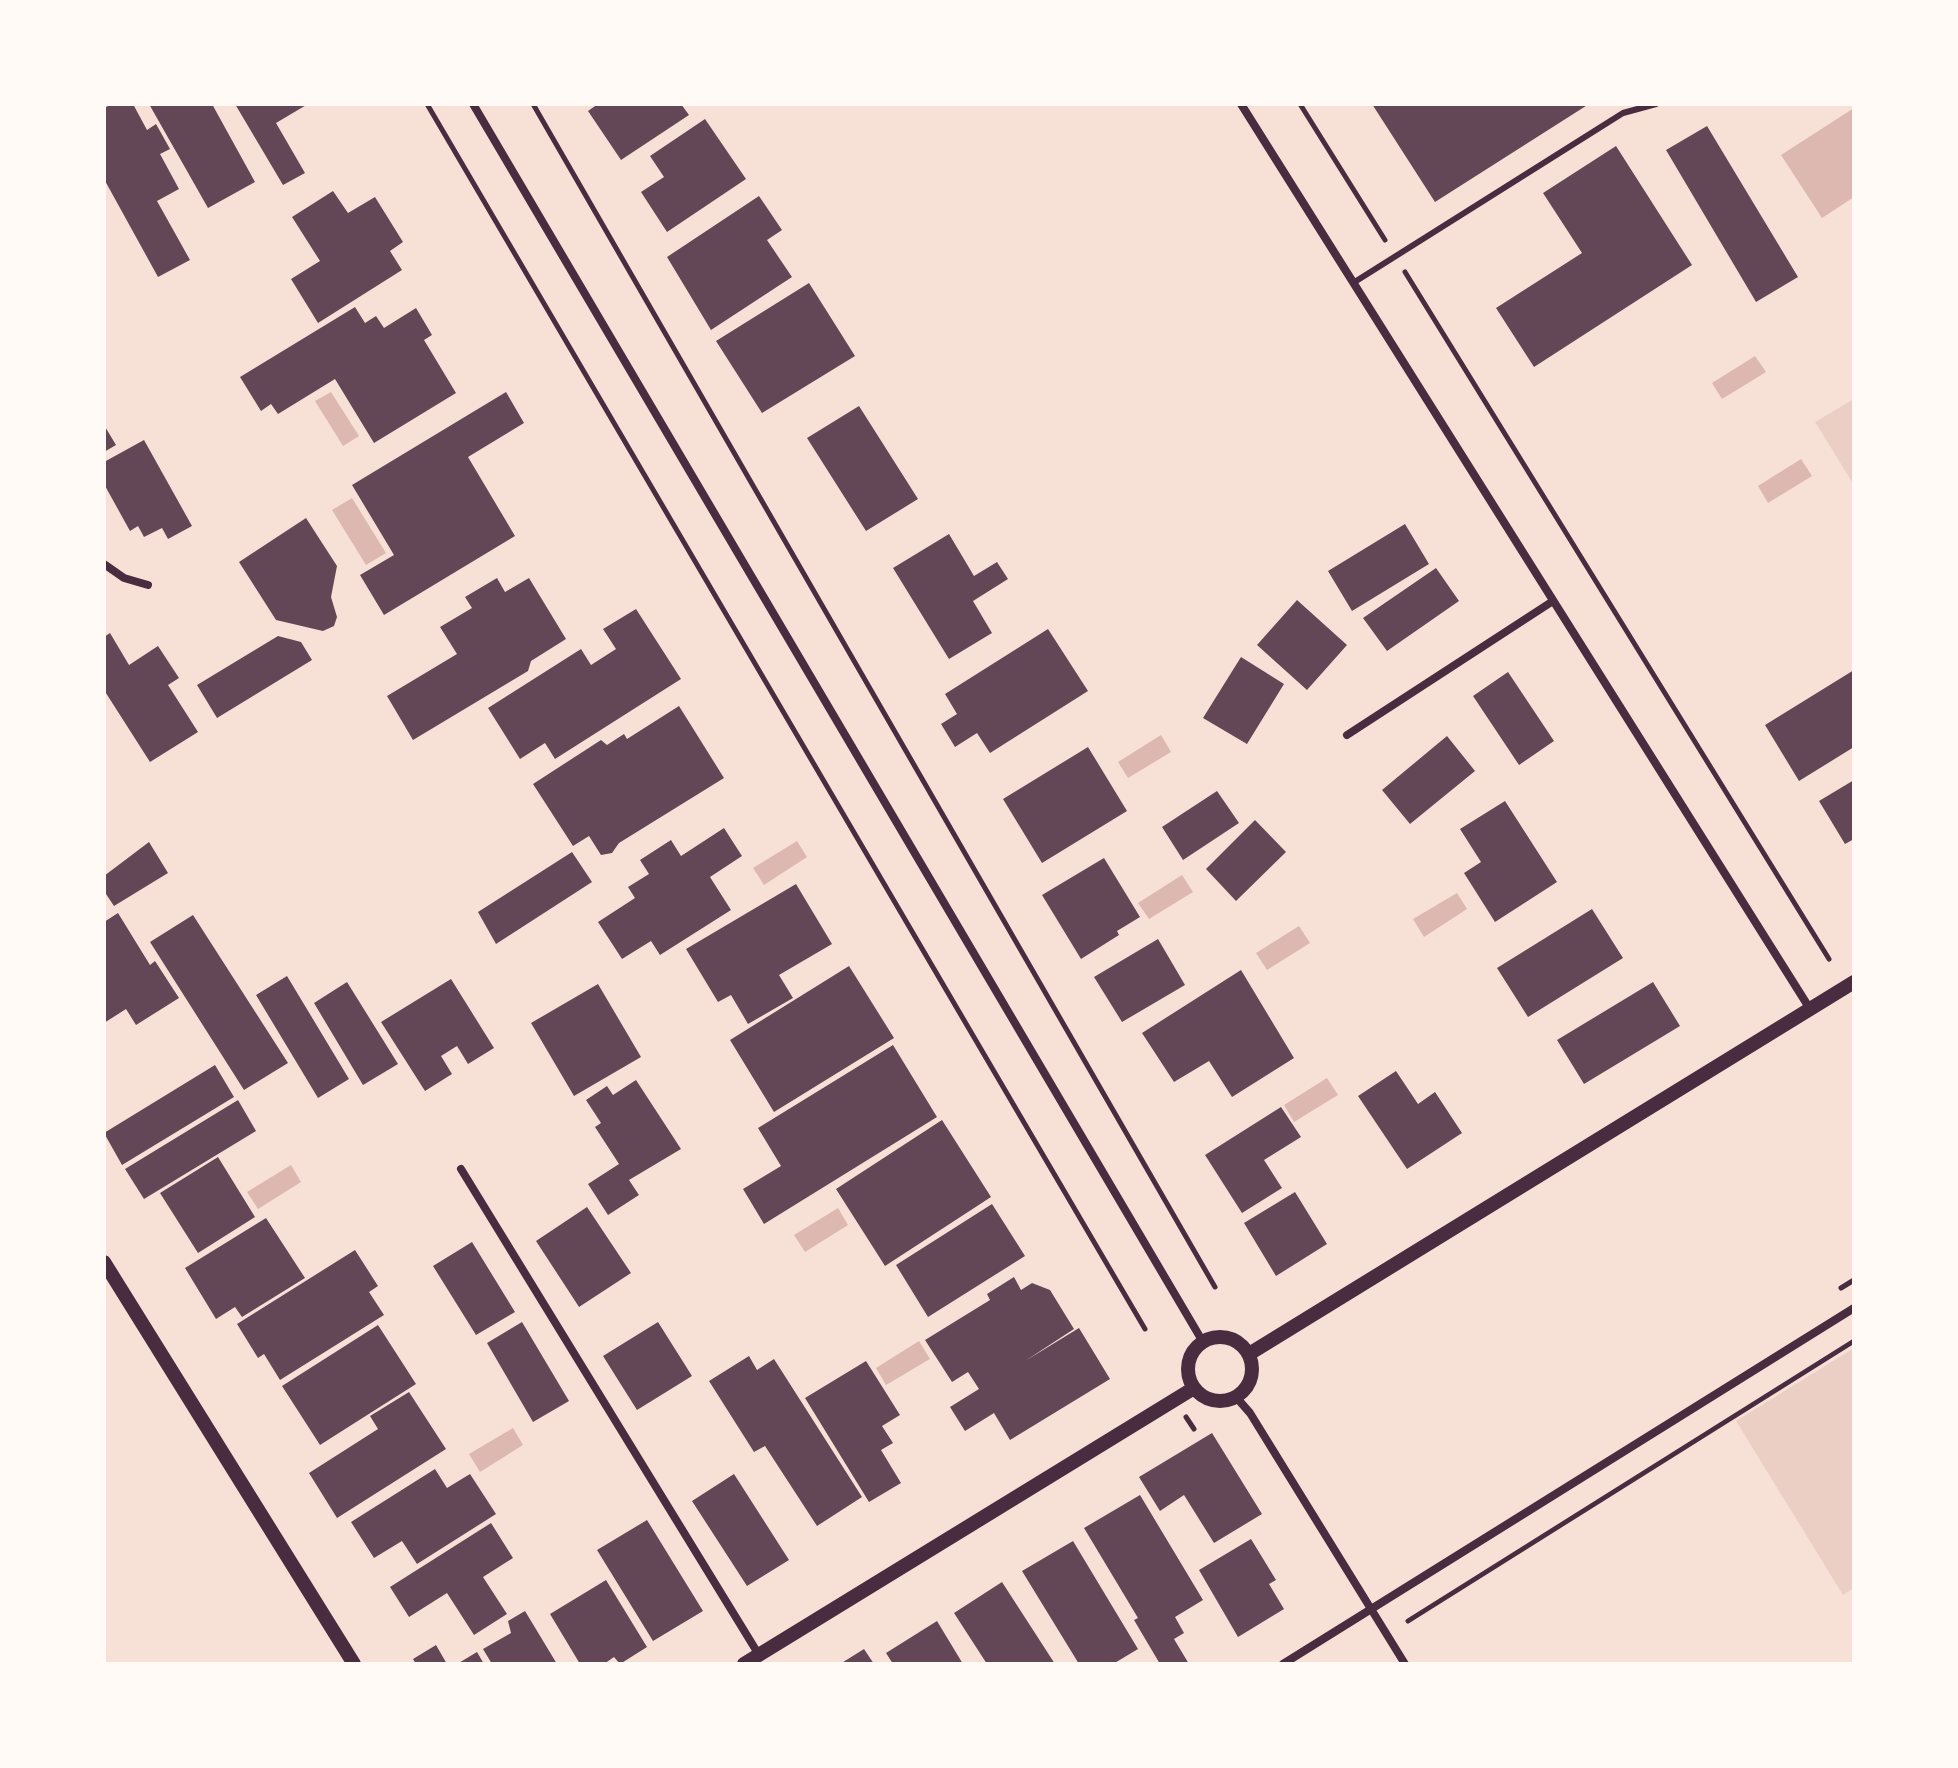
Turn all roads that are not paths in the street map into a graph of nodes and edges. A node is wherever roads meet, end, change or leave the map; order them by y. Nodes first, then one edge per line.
1 (473, 104) edge
2 (1241, 104) edge
3 (1656, 104) edge
4 (1353, 283) junction
5 (104, 564) edge
6 (148, 585) dead end
7 (1553, 601) junction
8 (1347, 735) dead end
9 (1854, 982) edge
10 (1810, 1009) junction
11 (461, 1169) dead end
12 (104, 1262) edge
13 (1854, 1308) edge
14 (1203, 1342) junction
15 (1249, 1354) junction
16 (1194, 1388) junction
17 (1236, 1397) junction
18 (1372, 1609) junction
19 (759, 1655) junction
20 (354, 1664) edge
21 (744, 1664) edge
22 (1283, 1664) edge
23 (1405, 1664) edge

1 - 14 street
2 - 4 street
3 - 4 lane
4 - 7 street
5 - 6 street
7 - 8 street
7 - 10 street
9 - 10 street
10 - 15 street
11 - 19 street
12 - 20 street
13 - 18 street
14 - 15 street
14 - 16 street
15 - 17 street
16 - 17 street
16 - 19 street
17 - 18 street
18 - 22 street
18 - 23 street
19 - 21 street

